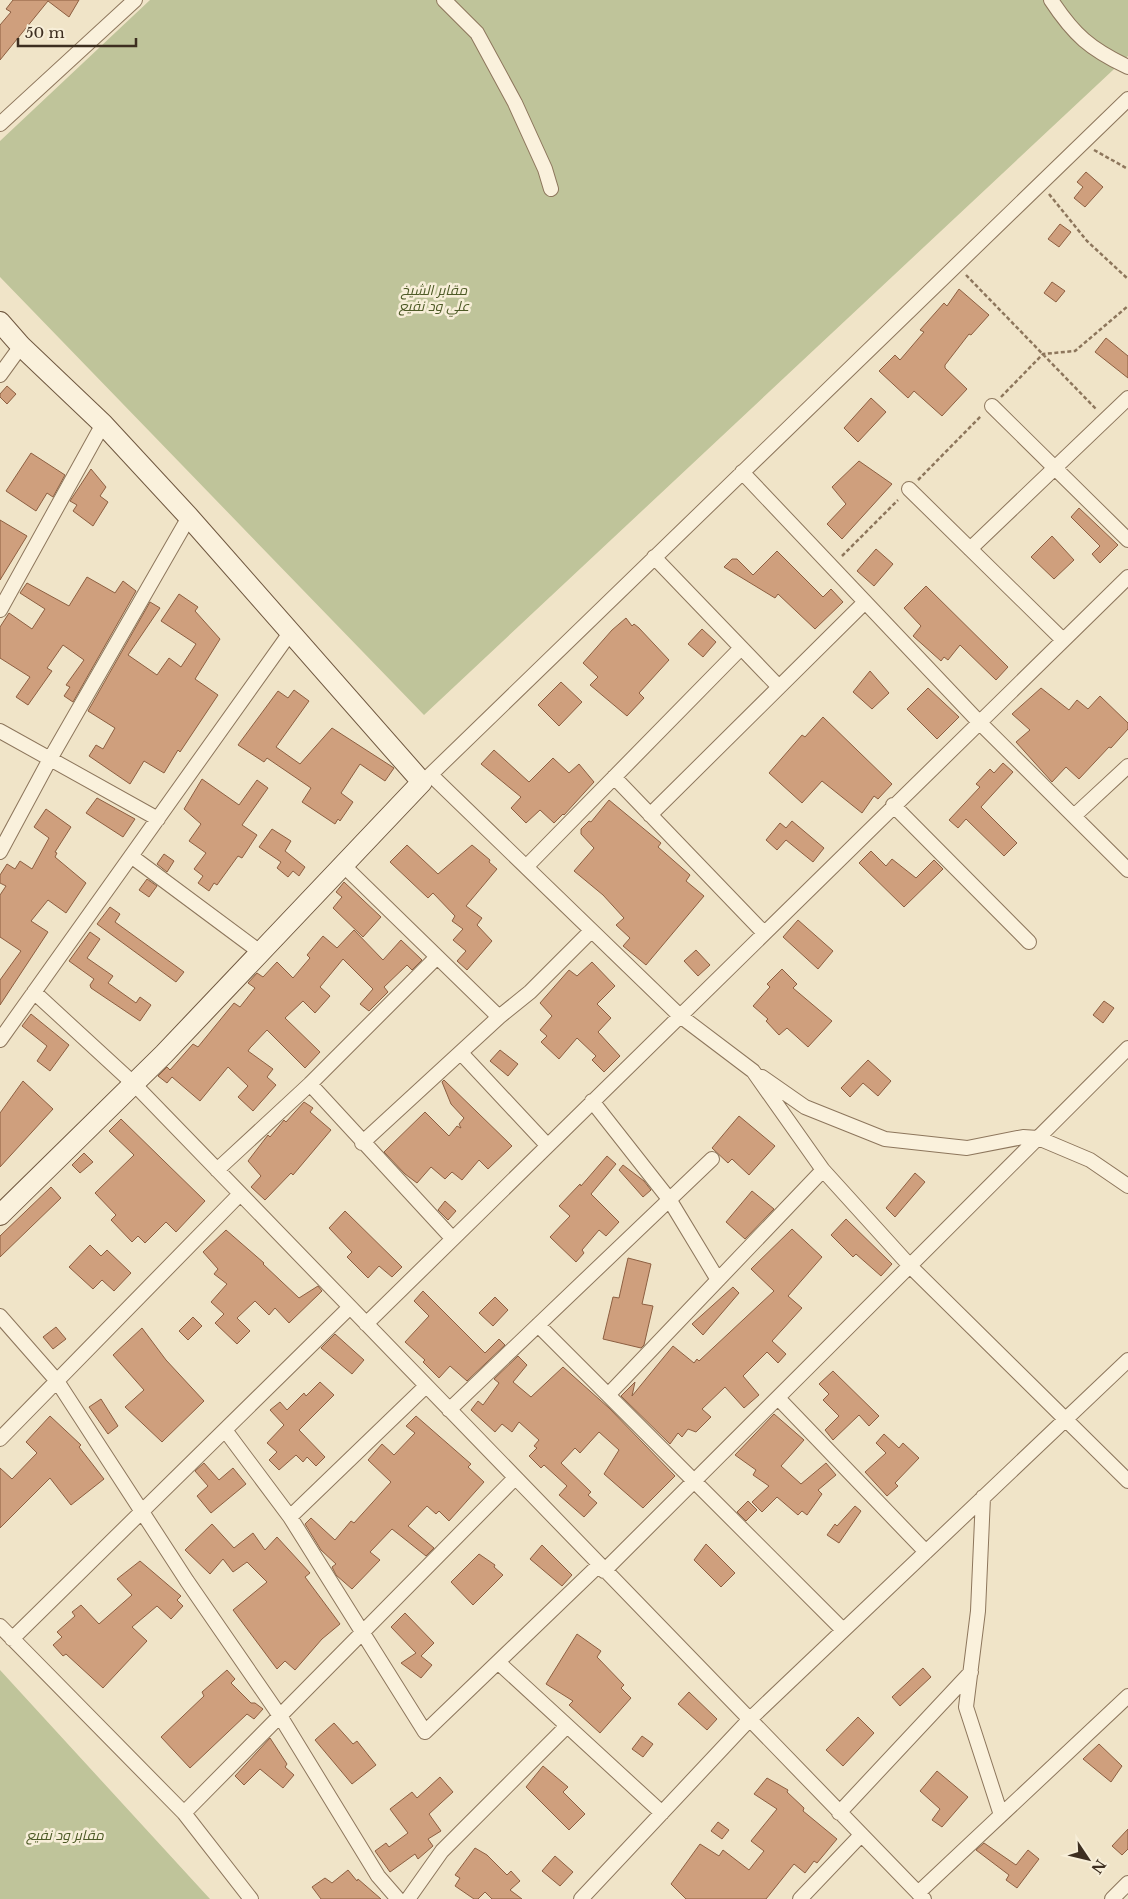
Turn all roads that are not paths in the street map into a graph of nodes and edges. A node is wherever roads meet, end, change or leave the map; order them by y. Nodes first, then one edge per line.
1 (135, 0) edge
2 (444, 0) edge
3 (1051, 0) edge
4 (1128, 67) edge
5 (1128, 99) edge
6 (0, 124) edge
7 (551, 189) dead end
8 (0, 322) edge
9 (21, 346) junction
10 (0, 375) edge
11 (1128, 398) edge
12 (992, 406) road end
13 (102, 424) junction
14 (1054, 468) junction
15 (742, 472) junction
16 (909, 489) road end
17 (189, 517) junction
18 (1128, 540) edge
19 (970, 548) junction
20 (654, 558) junction
21 (1128, 577) edge
22 (865, 602) junction
23 (0, 610) edge
24 (290, 633) junction
25 (1063, 640) junction
26 (741, 648) junction
27 (779, 687) junction
28 (978, 721) junction
29 (0, 731) edge
30 (50, 759) junction
31 (1128, 766) edge
32 (614, 777) junction
33 (426, 778) junction
34 (893, 805) junction
35 (650, 815) junction
36 (1074, 816) junction
37 (158, 819) junction
38 (0, 852) edge
39 (132, 856) junction
40 (342, 864) junction
41 (526, 867) junction
42 (1128, 870) edge
43 (592, 931) junction
44 (764, 932) junction
45 (1029, 942) dead end
46 (260, 952) junction
47 (436, 958) junction
48 (34, 992) junction
49 (679, 1015) junction
50 (499, 1017) junction
51 (1, 1035) edge
52 (1128, 1048) edge
53 (461, 1052) junction
54 (754, 1071) junction
55 (134, 1084) junction
56 (310, 1084) junction
57 (592, 1101) junction
58 (1038, 1138) junction
59 (362, 1143) junction
60 (547, 1145) junction
61 (712, 1159) dead end
62 (217, 1170) junction
63 (822, 1170) junction
64 (1128, 1186) edge
65 (240, 1194) junction
66 (669, 1199) junction
67 (0, 1215) edge
68 (452, 1238) junction
69 (910, 1266) junction
70 (718, 1280) junction
71 (350, 1307) junction
72 (0, 1316) edge
73 (366, 1324) junction
74 (538, 1325) junction
75 (1128, 1360) edge
76 (57, 1381) junction
77 (426, 1386) junction
78 (609, 1394) junction
79 (778, 1398) junction
80 (449, 1410) junction
81 (1065, 1420) junction
82 (225, 1430) junction
83 (0, 1439) edge
84 (515, 1478) junction
85 (695, 1480) junction
86 (1128, 1481) edge
87 (983, 1498) junction
88 (142, 1511) junction
89 (290, 1517) junction
90 (926, 1552) junction
91 (602, 1568) junction
92 (0, 1626) edge
93 (844, 1630) junction
94 (362, 1633) junction
95 (12, 1639) junction
96 (499, 1663) junction
97 (970, 1672) junction
98 (1128, 1696) edge
99 (280, 1716) junction
100 (748, 1720) junction
101 (567, 1726) junction
102 (662, 1813) junction
103 (839, 1813) junction
104 (184, 1814) junction
105 (1001, 1815) junction
106 (861, 1835) junction
107 (1128, 1883) edge
108 (921, 1896) edge
109 (251, 1899) edge
110 (398, 1899) edge
111 (408, 1899) edge
112 (581, 1899) edge
113 (800, 1899) edge
114 (1112, 1899) edge

1 - 6 street
2 - 7 street
3 - 4 street
5 - 15 street
8 - 9 street
9 - 10 street
9 - 13 street
11 - 14 street
12 - 14 street
13 - 17 street
13 - 23 street
14 - 18 street
14 - 19 street
15 - 20 street
15 - 22 street
16 - 19 street
17 - 24 street
17 - 30 street
19 - 25 street
20 - 26 street
20 - 33 street
21 - 25 street
22 - 27 street
22 - 28 street
24 - 33 street
24 - 37 street
25 - 28 street
26 - 27 street
26 - 32 street
27 - 35 street
28 - 34 street
28 - 36 street
29 - 30 street
30 - 37 street
30 - 38 street
31 - 36 street
32 - 35 street
32 - 41 street
33 - 40 street
33 - 41 street
34 - 44 street
34 - 45 street
35 - 44 street
36 - 42 street
37 - 39 street
39 - 46 street
39 - 48 street
40 - 46 street
40 - 47 street
41 - 43 street
43 - 49 street
43 - 50 street
44 - 49 street
46 - 55 street
47 - 50 street
47 - 56 street
48 - 51 street
48 - 55 street
49 - 54 street
49 - 57 street
50 - 53 street
52 - 58 street
53 - 59 street
53 - 60 street
54 - 58 street
54 - 63 street
55 - 62 street
55 - 67 street
56 - 59 street
56 - 62 street
57 - 60 street
57 - 66 street
58 - 64 street
58 - 69 street
59 - 68 street
60 - 68 street
61 - 66 street
62 - 65 street
63 - 69 street
63 - 70 street
65 - 71 street
65 - 76 street
66 - 70 street
66 - 74 street
68 - 73 street
69 - 79 street
69 - 81 street
70 - 78 street
71 - 73 street
71 - 82 street
72 - 76 street
73 - 77 street
74 - 78 street
74 - 80 street
75 - 81 street
76 - 83 street
76 - 88 street
77 - 80 street
77 - 89 street
78 - 85 street
79 - 85 street
79 - 90 street
80 - 84 street
81 - 86 street
81 - 87 street
82 - 88 street
82 - 89 street
84 - 91 street
84 - 94 street
85 - 91 street
85 - 93 street
87 - 90 street
87 - 97 street
88 - 95 street
88 - 99 street
89 - 94 street
90 - 93 street
91 - 96 street
91 - 100 street
92 - 95 street
93 - 100 street
94 - 96 street
94 - 99 street
95 - 104 street
96 - 101 street
97 - 103 street
97 - 105 street
98 - 105 street
99 - 104 street
99 - 110 street
100 - 102 street
100 - 103 street
101 - 102 street
101 - 111 street
102 - 112 street
103 - 106 street
104 - 109 street
105 - 108 street
106 - 108 street
106 - 113 street
107 - 114 street

